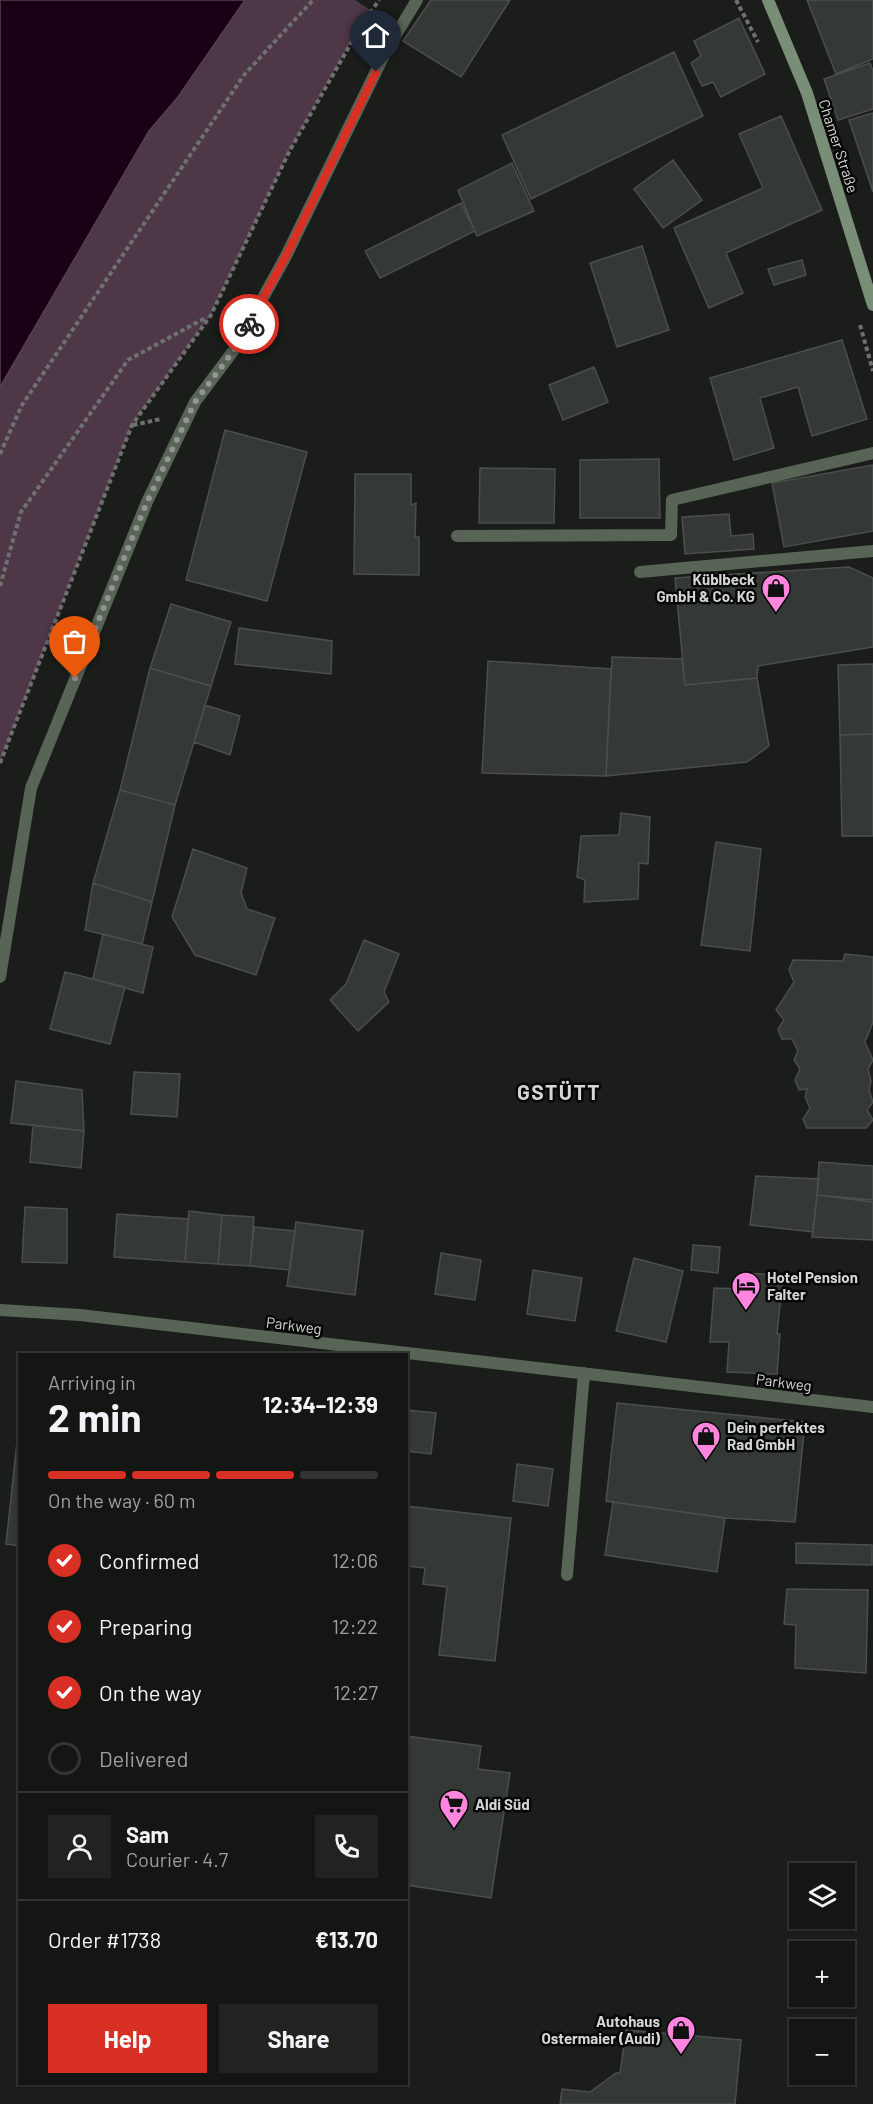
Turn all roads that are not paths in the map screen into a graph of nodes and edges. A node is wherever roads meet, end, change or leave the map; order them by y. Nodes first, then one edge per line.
1 (417, 0) edge
2 (768, 0) edge
3 (873, 305) edge
4 (873, 453) edge
5 (457, 536) dead end
6 (873, 551) edge
7 (640, 572) dead end
8 (0, 977) edge
9 (0, 1310) edge
10 (584, 1373) junction
11 (873, 1407) edge
12 (567, 1575) dead end

1 - 8 street
2 - 3 main road, Chamer Straße
4 - 5 street
6 - 7 street
9 - 10 street, Parkweg
10 - 11 street, Parkweg
10 - 12 street

